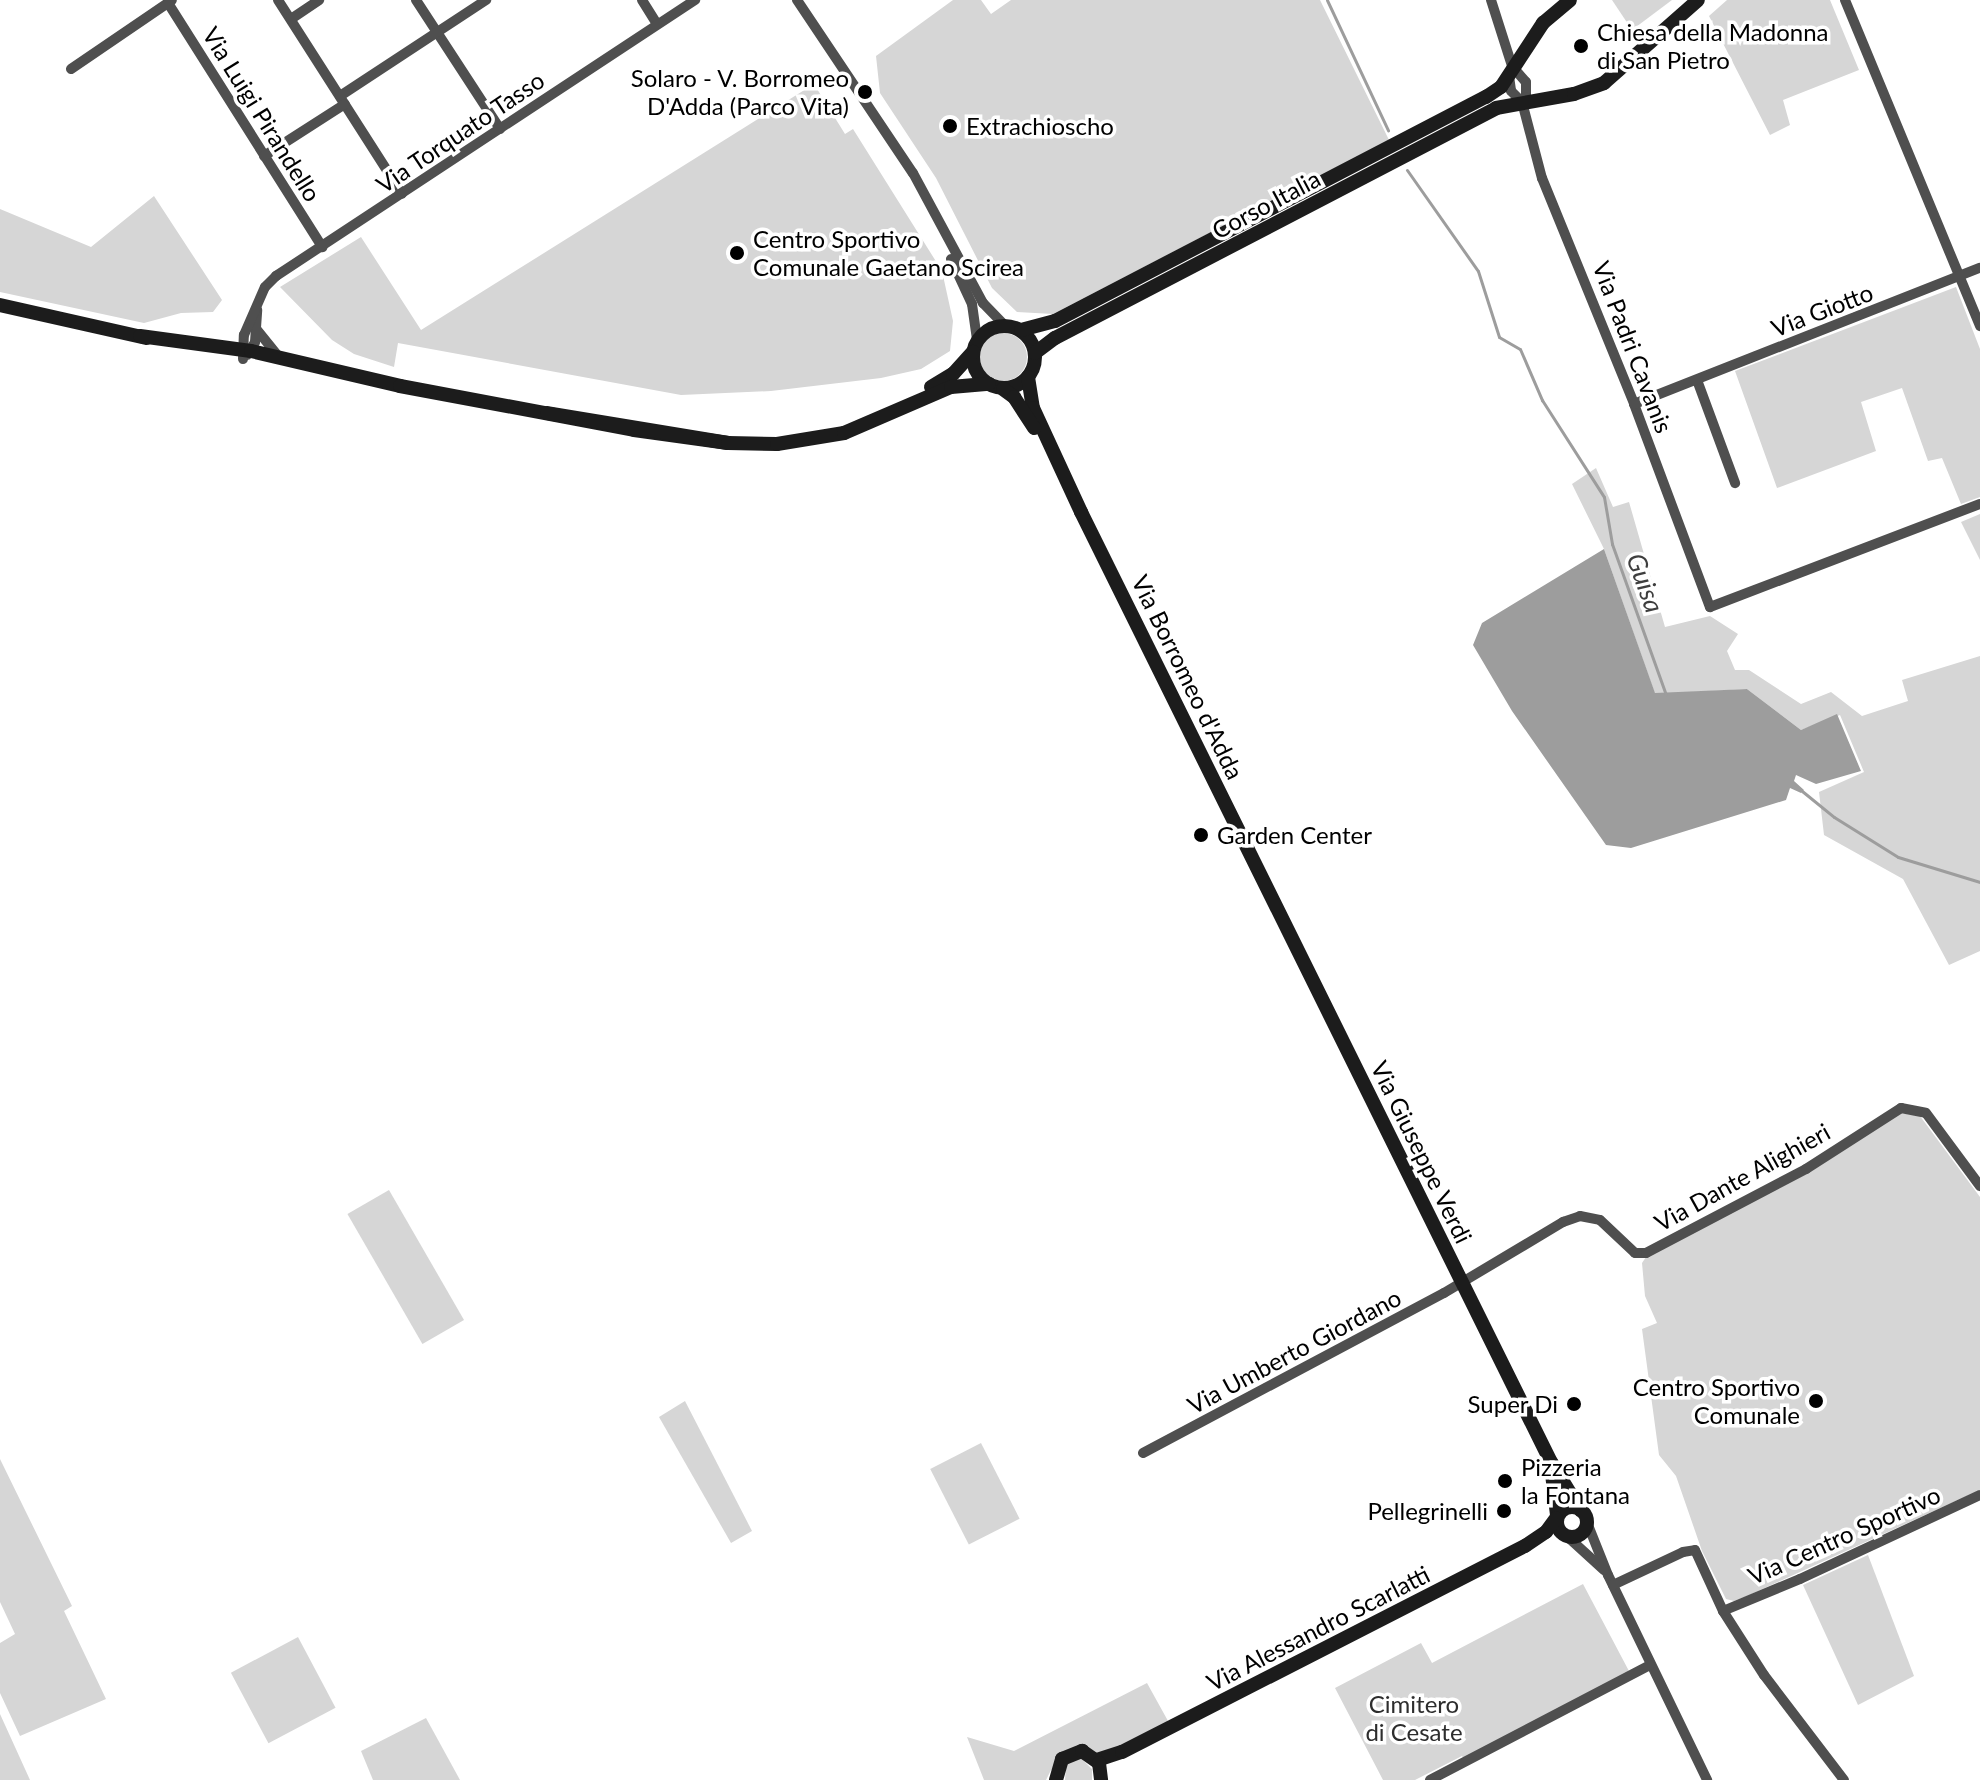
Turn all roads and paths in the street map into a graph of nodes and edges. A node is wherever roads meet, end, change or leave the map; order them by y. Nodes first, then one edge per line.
1 (278, 0) edge
2 (319, 0) edge
3 (416, 0) edge
4 (486, 0) edge
5 (642, 0) edge
6 (695, 0) edge
7 (797, 0) edge
8 (1491, 0) edge
9 (1570, 0) edge
10 (1698, 0) edge
11 (1845, 0) edge
12 (170, 2) edge
13 (291, 19) junction
14 (657, 24) junction
15 (437, 32) junction
16 (71, 69) dead end
17 (1507, 76) junction
18 (342, 100) junction
19 (1522, 102) junction
20 (500, 129) junction
21 (264, 156) junction
22 (913, 173) junction
23 (402, 194) junction
24 (322, 247) junction
25 (1980, 268) edge
26 (1962, 278) junction
27 (257, 304) junction
28 (0, 305) edge
29 (1004, 325) junction
30 (1980, 326) edge
31 (257, 330) junction
32 (1021, 330) junction
33 (140, 336) junction
34 (975, 346) junction
35 (245, 349) junction
36 (1035, 353) junction
37 (280, 358) junction
38 (347, 375) junction
39 (1028, 377) junction
40 (1697, 380) junction
41 (996, 386) junction
42 (1634, 404) junction
43 (821, 437) junction
44 (1735, 483) dead end
45 (1980, 504) edge
46 (1081, 512) junction
47 (1254, 862) joint
48 (1980, 1186) edge
49 (1461, 1281) junction
50 (1143, 1453) dead end
51 (1551, 1462) junction
52 (1980, 1495) edge
53 (1584, 1515) junction
54 (1556, 1517) junction
55 (1569, 1539) junction
56 (1534, 1542) junction
57 (1610, 1580) junction
58 (1723, 1611) junction
59 (1650, 1665) junction
60 (1100, 1770) edge
61 (1056, 1780) edge
62 (1430, 1780) edge
63 (1707, 1780) edge
64 (1844, 1780) edge

1 - 13 street
2 - 13 street
3 - 15 street
4 - 15 street
5 - 14 street
6 - 14 street, Via Torquato Tasso
7 - 22 street
8 - 17 street
9 - 17 street
10 - 19 street, Corso Italia
11 - 26 street
12 - 16 street
12 - 21 street, Via Luigi Pirandello
13 - 18 street
14 - 20 street, Via Torquato Tasso
15 - 18 street
15 - 20 street
17 - 19 street
17 - 19 street
17 - 32 street, Corso Italia
18 - 21 street
18 - 23 street
19 - 36 street, Corso Italia
19 - 42 street, Via Padri Cavanis
20 - 23 street, Via Torquato Tasso
21 - 24 street, Via Luigi Pirandello
22 - 29 street
22 - 34 street
23 - 24 street, Via Torquato Tasso
24 - 27 street, Via Torquato Tasso
25 - 26 street, Via Giotto
26 - 30 street
26 - 40 street, Via Giotto
27 - 31 street
27 - 35 street, Via Torquato Tasso
28 - 33 street
29 - 32 street
29 - 34 street
31 - 35 street
31 - 37 street
32 - 36 street
33 - 35 street
33 - 35 street
34 - 41 street
34 - 43 street
35 - 37 street
35 - 38 street
36 - 39 street
37 - 38 street
38 - 43 street
39 - 41 street
39 - 46 street, Via Borromeo d'Adda
40 - 42 street, Via Giotto
40 - 44 street
41 - 43 street
41 - 46 street, Via Borromeo d'Adda
42 - 45 street, Via Padri Cavanis
46 - 47 street, Via Borromeo d'Adda
47 - 49 street, Via Giuseppe Verdi
48 - 49 street, Via Dante Alighieri
49 - 50 street, Via Umberto Giordano
49 - 51 street, Via Giuseppe Verdi
51 - 53 street, Via Giuseppe Verdi
51 - 54 street, Via Giuseppe Verdi
52 - 58 street, Via Centro Sportivo
53 - 54 street
53 - 55 street
53 - 57 street, Via Giuseppe Verdi
54 - 55 street
54 - 56 street, Via Alessandro Scarlatti
55 - 56 street, Via Alessandro Scarlatti
55 - 57 street, Via Giuseppe Verdi
56 - 60 street, Via Alessandro Scarlatti
57 - 58 street
57 - 59 street, Via Giuseppe Verdi
58 - 64 street
59 - 62 street
59 - 63 street, Via Giuseppe Verdi
60 - 61 street

